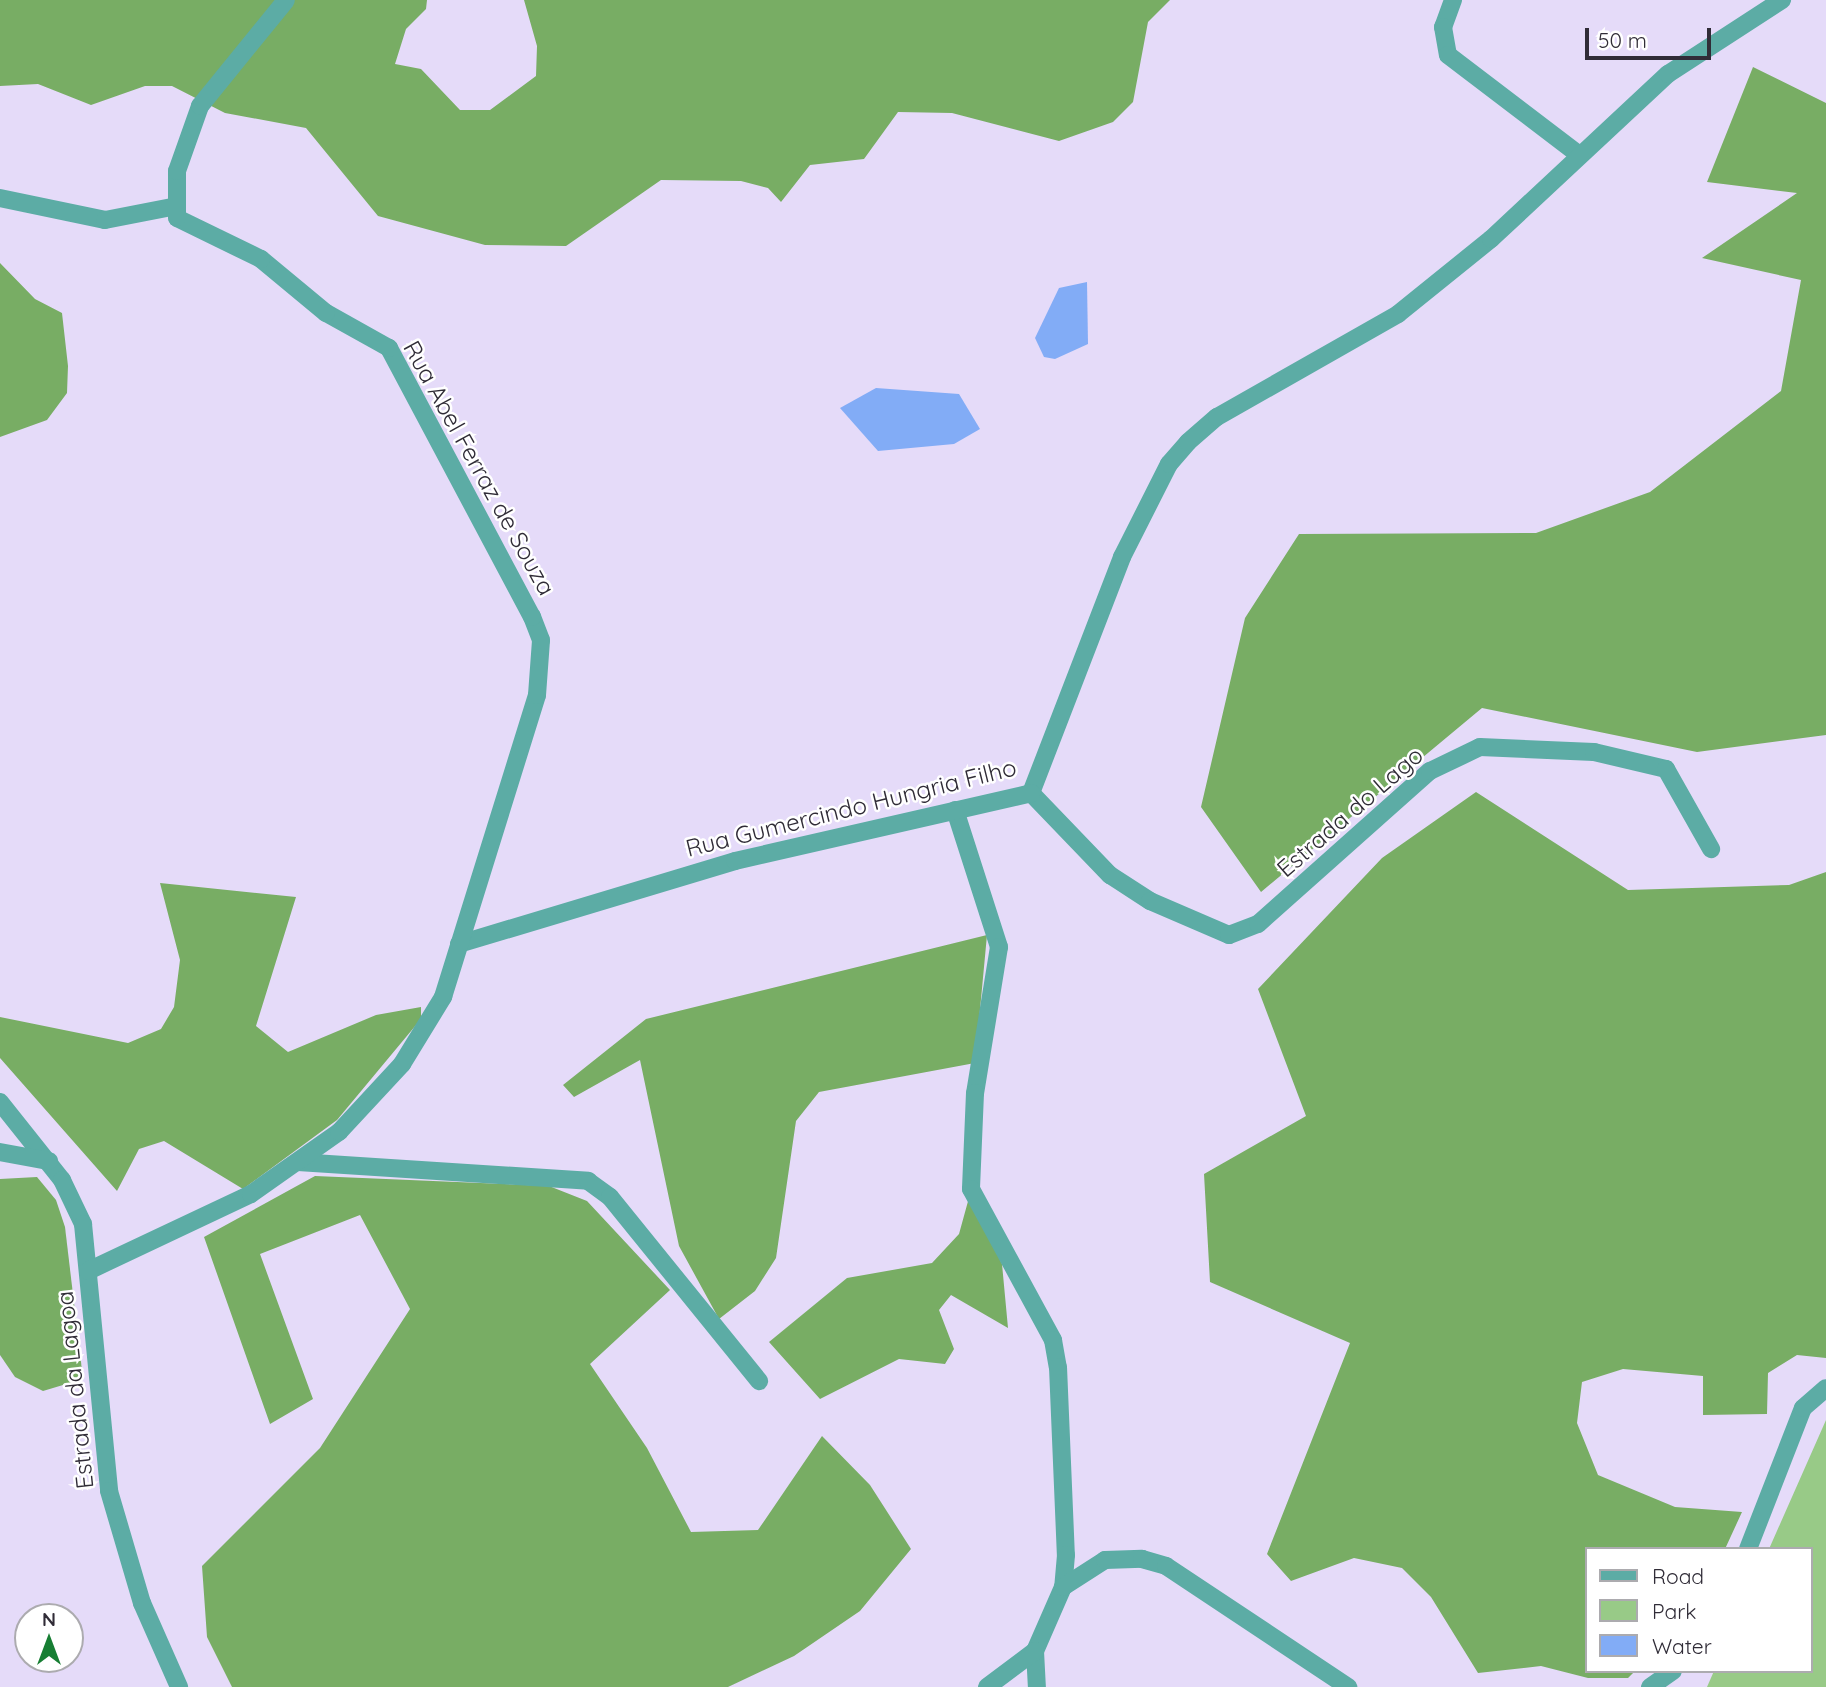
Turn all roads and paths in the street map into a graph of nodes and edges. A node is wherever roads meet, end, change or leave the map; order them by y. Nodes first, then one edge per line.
1 (286, 0) edge
2 (1453, 0) edge
3 (1782, 0) edge
4 (1578, 154) junction
5 (0, 198) edge
6 (172, 206) junction
7 (1031, 793) junction
8 (955, 810) junction
9 (1711, 849) dead end
10 (459, 944) junction
11 (0, 1102) edge
12 (0, 1152) edge
13 (49, 1161) junction
14 (298, 1162) junction
15 (88, 1271) junction
16 (759, 1381) dead end
17 (1826, 1388) edge
18 (1749, 1547) edge
19 (1063, 1587) junction
20 (1035, 1651) junction
21 (1670, 1673) edge
22 (179, 1687) edge
23 (986, 1687) edge
24 (1037, 1687) edge
25 (1348, 1687) edge
26 (1650, 1687) edge

1 - 6 street
2 - 4 street
3 - 4 street, Rua Gumercindo Hungria Filho
4 - 7 street, Rua Gumercindo Hungria Filho
5 - 6 street
6 - 10 street, Rua Abel Ferraz de Souza
7 - 8 street, Rua Gumercindo Hungria Filho
7 - 9 street, Estrada do Lago
8 - 10 street, Rua Gumercindo Hungria Filho
8 - 19 street
10 - 14 street
11 - 13 street, Estrada da Lagoa
12 - 13 street
13 - 15 street, Estrada da Lagoa
14 - 15 street
14 - 16 street
15 - 22 street, Estrada da Lagoa
17 - 18 street
19 - 20 street
19 - 25 street
20 - 23 street
20 - 24 street
21 - 26 street

